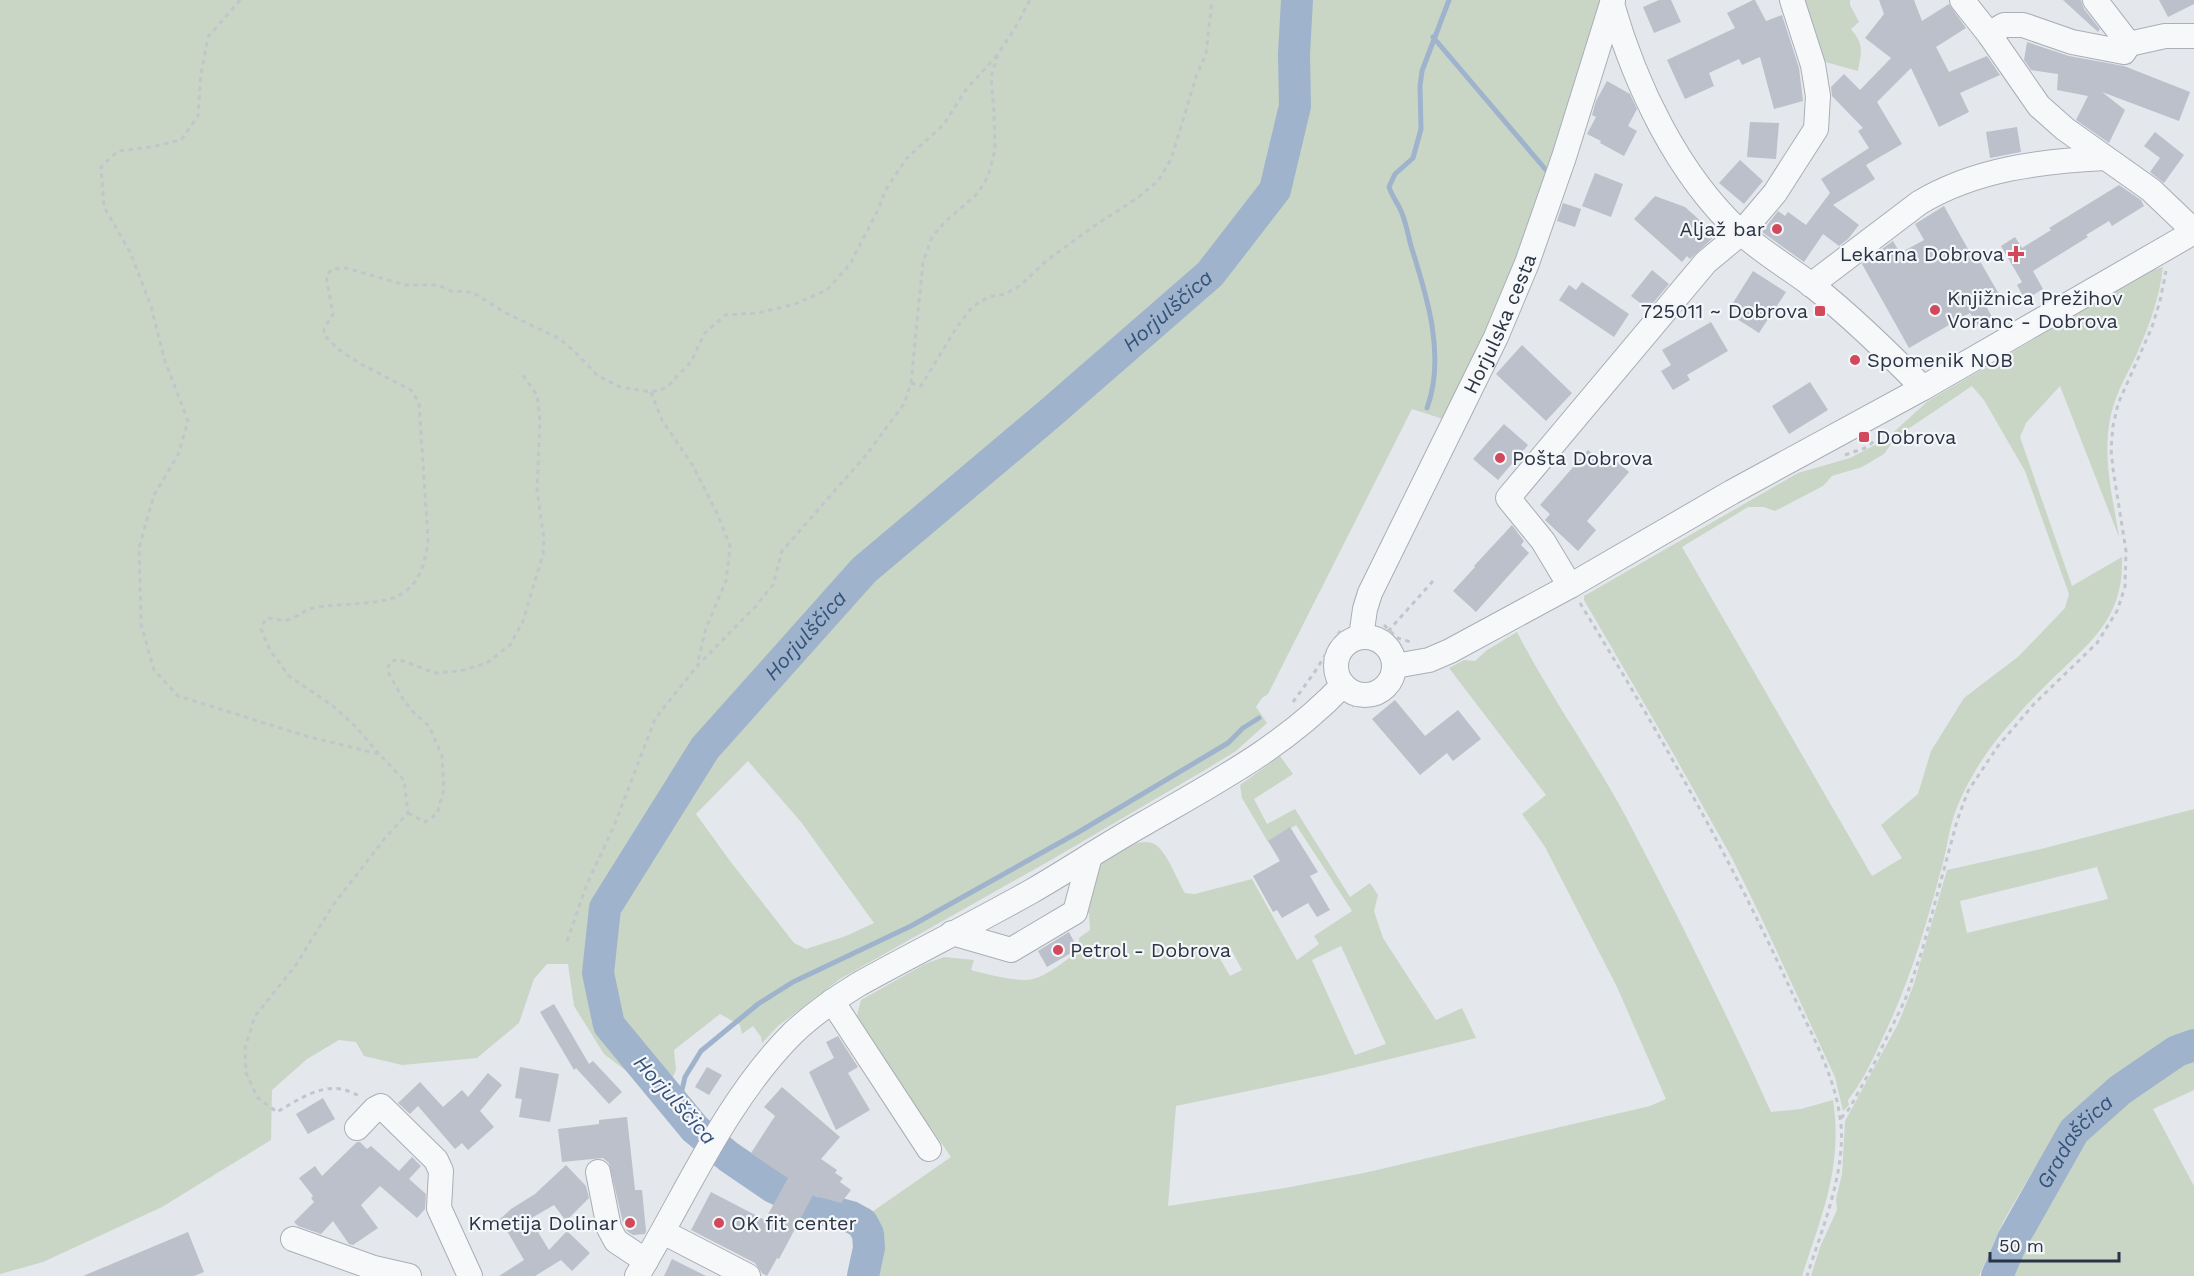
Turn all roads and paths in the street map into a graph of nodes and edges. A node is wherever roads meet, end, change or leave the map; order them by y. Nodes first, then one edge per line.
1 (240, 0) edge
2 (1030, 0) edge
3 (1212, 0) edge
4 (1792, 0) edge
5 (1962, 0) edge
6 (2095, 0) edge
7 (1613, 2) edge
8 (1989, 34) junction
9 (2194, 36) edge
10 (2129, 44) junction
11 (998, 54) junction
12 (2106, 158) junction
13 (2194, 231) edge
14 (1741, 233) junction
15 (2172, 244) junction
16 (1811, 285) junction
17 (520, 370) dead end
18 (910, 383) junction
19 (1923, 388) junction
20 (651, 392) junction
21 (1432, 581) dead end
22 (1570, 586) junction
23 (1370, 638) junction
24 (697, 666) junction
25 (1395, 666) junction
26 (1343, 685) junction
27 (379, 754) junction
28 (408, 813) junction
29 (1090, 856) junction
30 (952, 933) junction
31 (567, 942) dead end
32 (832, 1001) junction
33 (381, 1106) junction
34 (1841, 1118) junction
35 (357, 1128) dead end
36 (928, 1149) dead end
37 (598, 1172) dead end
38 (663, 1232) junction
39 (292, 1239) dead end
40 (641, 1269) edge
41 (409, 1276) edge
42 (470, 1276) edge
43 (748, 1276) edge
44 (1807, 1276) edge

1 - 27 path
2 - 11 path
3 - 18 path
4 - 14 street
5 - 8 street
6 - 10 street
7 - 14 street
7 - 23 street, Horjulska cesta
8 - 10 street
8 - 12 street
9 - 10 street
11 - 18 path
11 - 20 path
12 - 13 street
12 - 16 street
13 - 15 street
14 - 16 street
14 - 22 street
15 - 19 street
15 - 34 path
16 - 19 street
17 - 28 path
18 - 24 path
19 - 22 street
20 - 24 path
20 - 27 path
21 - 23 path
22 - 25 street
22 - 34 path
23 - 25 street
23 - 26 street
24 - 31 path
25 - 26 street
26 - 29 street
27 - 28 path
28 - 33 path
29 - 30 street
29 - 30 street
30 - 32 street
32 - 36 street
32 - 38 street
33 - 35 street
33 - 42 street
34 - 44 path
37 - 40 street
38 - 40 street
38 - 43 street
39 - 41 street

